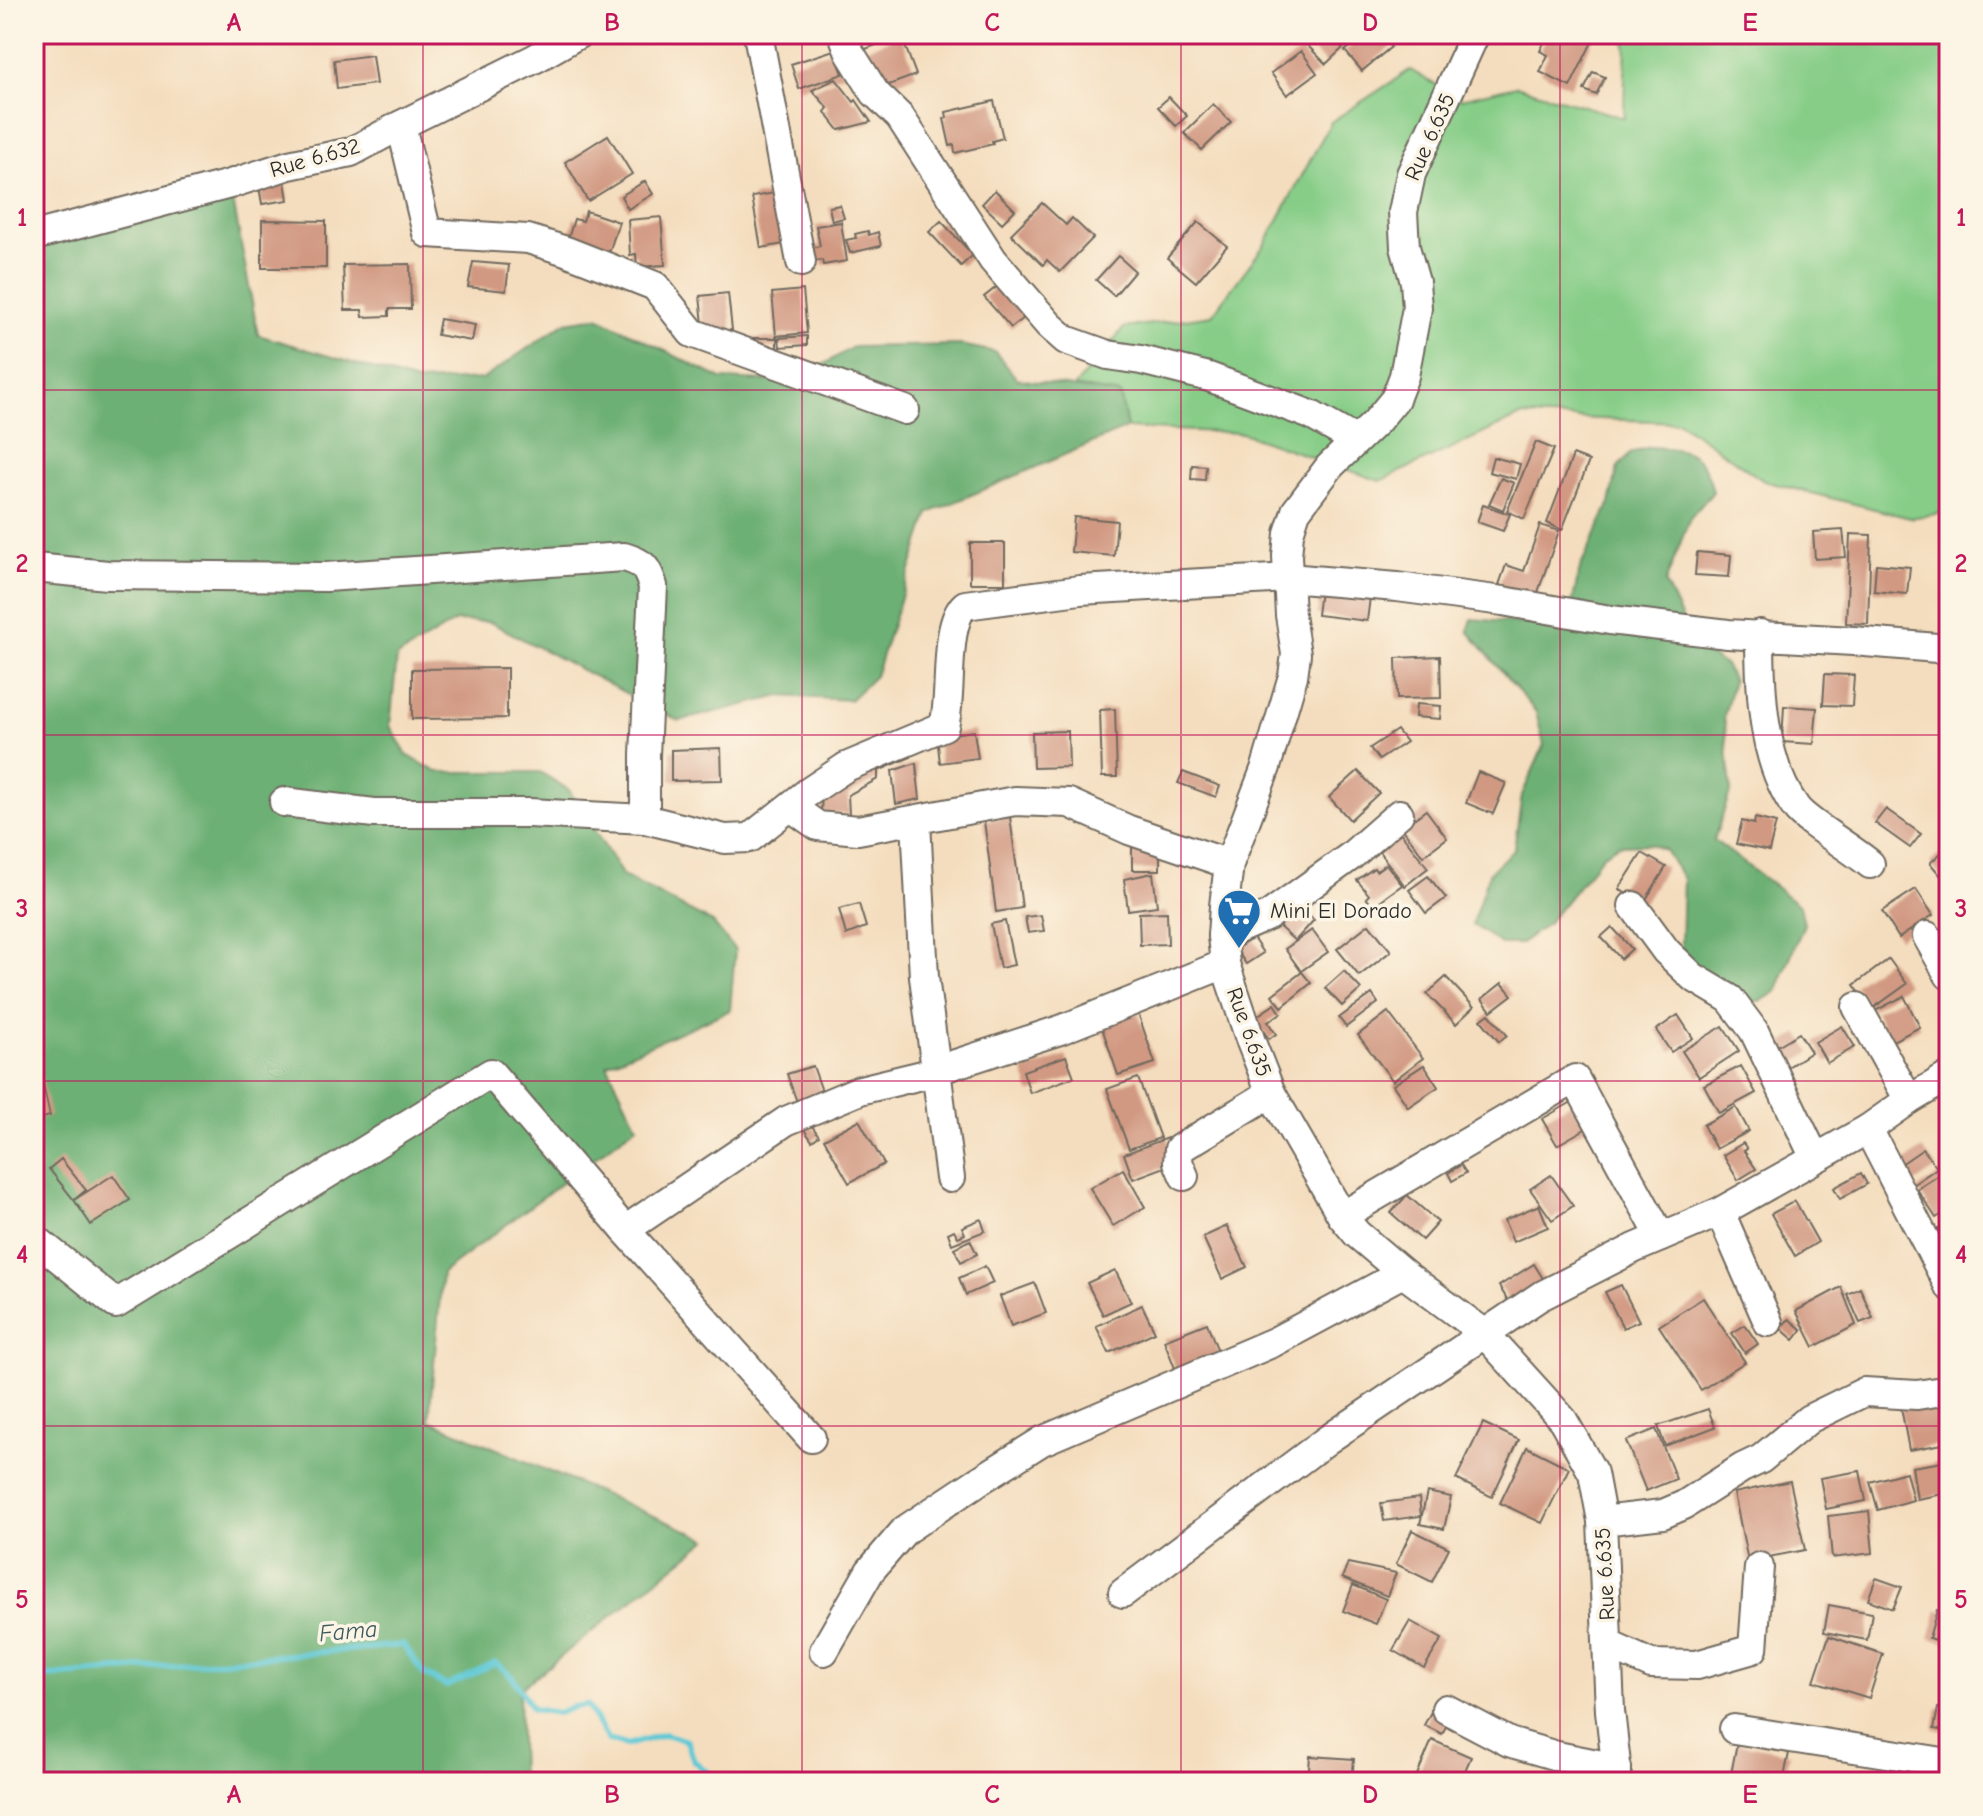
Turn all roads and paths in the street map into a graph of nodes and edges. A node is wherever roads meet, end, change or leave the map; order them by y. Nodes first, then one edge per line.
1 (578, 34) edge
2 (758, 34) edge
3 (843, 34) edge
4 (1475, 34) edge
5 (401, 125) junction
6 (34, 236) edge
7 (801, 262) dead end
8 (905, 410) dead end
9 (1355, 440) junction
10 (34, 568) edge
11 (1288, 578) junction
12 (1760, 634) junction
13 (1949, 649) edge
14 (284, 802) dead end
15 (791, 807) junction
16 (1399, 814) dead end
17 (645, 819) junction
18 (916, 821) junction
19 (1229, 864) junction
20 (1870, 864) dead end
21 (1633, 906) dead end
22 (1222, 936) junction
23 (1927, 936) dead end
24 (1225, 964) junction
25 (1949, 975) edge
26 (1857, 1007) dead end
27 (937, 1070) junction
28 (1949, 1076) edge
29 (1271, 1093) junction
30 (1909, 1100) junction
31 (1868, 1129) junction
32 (1815, 1158) junction
33 (1184, 1176) dead end
34 (950, 1178) dead end
35 (1720, 1212) junction
36 (1342, 1216) junction
37 (625, 1230) junction
38 (1661, 1237) junction
39 (34, 1238) edge
40 (1403, 1273) junction
41 (1949, 1286) edge
42 (1768, 1322) dead end
43 (1484, 1333) junction
44 (1949, 1390) edge
45 (811, 1438) dead end
46 (1602, 1521) junction
47 (1759, 1567) dead end
48 (1123, 1593) dead end
49 (1609, 1645) junction
50 (824, 1651) dead end
51 (1446, 1709) dead end
52 (1734, 1729) dead end
53 (1949, 1763) edge
54 (1617, 1775) edge

1 - 5 street, Rue 6.632
2 - 7 street
3 - 9 street
4 - 9 street, Rue 6.635
5 - 6 street, Rue 6.632
5 - 8 street
9 - 11 street, Rue 6.635
10 - 17 street
11 - 12 street
11 - 15 street
11 - 19 street, Rue 6.635
12 - 13 street
12 - 20 street
14 - 17 street
15 - 17 street
15 - 18 street
16 - 22 street
18 - 19 street
18 - 27 street
19 - 22 street, Rue 6.635
21 - 32 street
22 - 24 street, Rue 6.635
23 - 25 street
24 - 27 street
24 - 29 street, Rue 6.635
26 - 30 street
27 - 34 street
27 - 37 street
28 - 30 street
29 - 33 street
29 - 36 street, Rue 6.635
30 - 31 street
31 - 32 street
31 - 41 street
32 - 35 street
35 - 38 street
35 - 42 street
36 - 38 street
36 - 40 street, Rue 6.635
37 - 39 street
37 - 45 street
38 - 43 street
40 - 43 street, Rue 6.635
40 - 50 street
43 - 46 street, Rue 6.635
43 - 48 street
44 - 46 street
46 - 49 street, Rue 6.635
47 - 49 street
49 - 54 street, Rue 6.635
51 - 54 street
52 - 53 street

